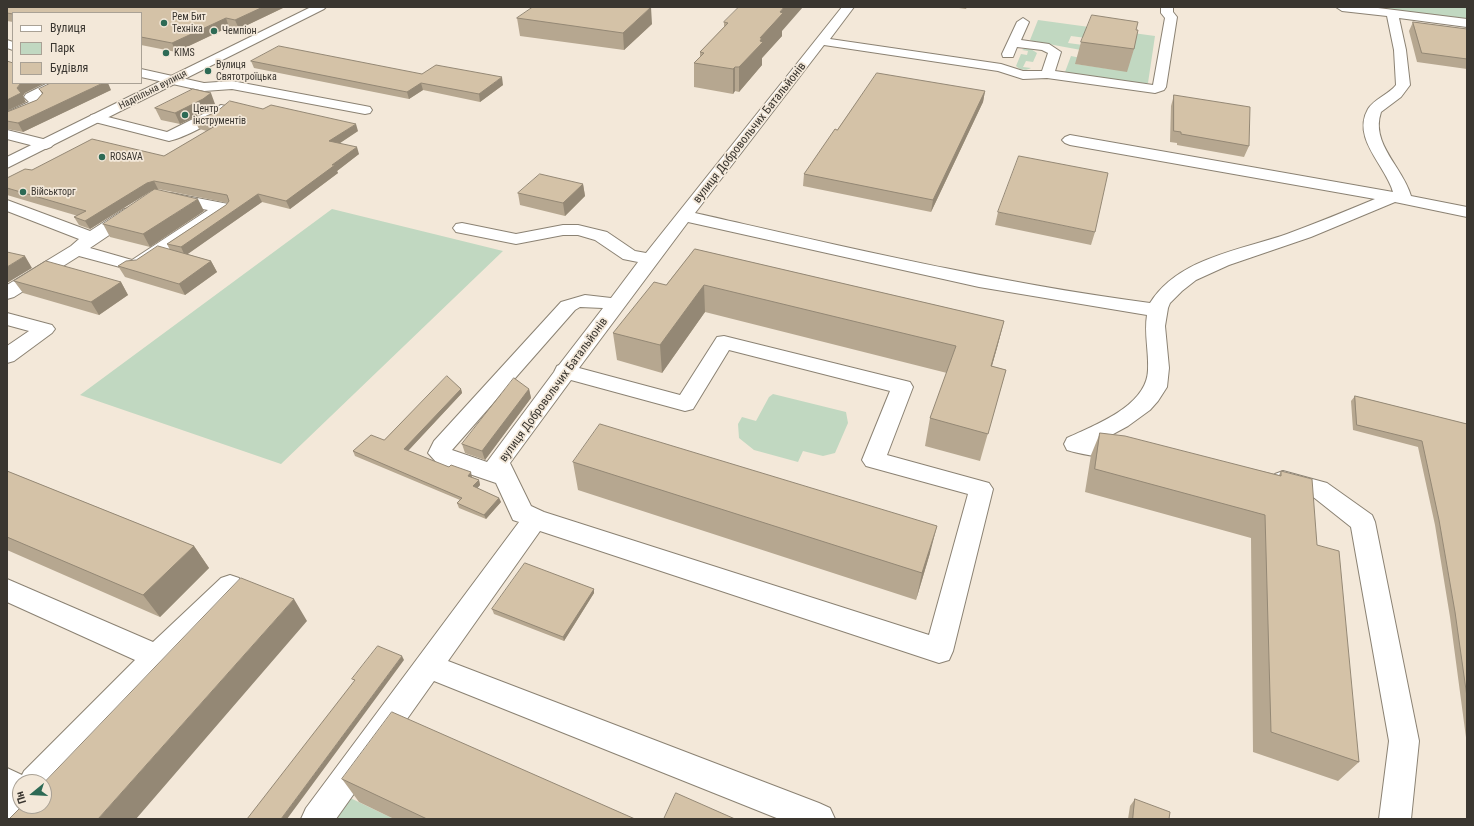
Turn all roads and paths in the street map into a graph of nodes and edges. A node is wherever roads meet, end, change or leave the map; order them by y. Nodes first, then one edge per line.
1 (320, 7) edge
2 (845, 7) edge
3 (1167, 7) edge
4 (1342, 7) edge
5 (1360, 8) edge
6 (1392, 13) junction
7 (1023, 22) dead end
8 (1467, 23) edge
9 (821, 41) junction
10 (1013, 43) junction
11 (1001, 68) junction
12 (142, 73) edge
13 (1047, 74) junction
14 (173, 80) junction
15 (57, 84) edge
16 (204, 87) junction
17 (364, 110) dead end
18 (7, 118) edge
19 (96, 118) junction
20 (7, 134) edge
21 (1070, 140) dead end
22 (46, 144) junction
23 (7, 163) edge
24 (1398, 198) junction
25 (7, 205) edge
26 (1467, 212) edge
27 (685, 216) junction
28 (462, 228) dead end
29 (91, 238) junction
30 (77, 250) junction
31 (650, 259) junction
32 (7, 293) edge
33 (616, 304) junction
34 (1157, 310) junction
35 (7, 319) edge
36 (7, 356) edge
37 (564, 371) junction
38 (1143, 452) edge
39 (1258, 474) edge
40 (503, 476) junction
41 (535, 519) junction
42 (230, 586) dead end
43 (7, 590) edge
44 (157, 657) junction
45 (428, 666) junction
46 (43, 774) edge
47 (317, 819) edge
48 (819, 819) edge
49 (1395, 819) edge

1 - 14 street, Надпільна вулиця
2 - 9 street, вулиця Добровольчих Батальйонів
3 - 13 street
4 - 5 street
5 - 6 street
6 - 8 street
6 - 24 street
7 - 10 street
9 - 11 street
9 - 27 street, вулиця Добровольчих Батальйонів
10 - 11 street
10 - 13 street
11 - 13 street
12 - 14 street
14 - 16 street
14 - 19 street, Надпільна вулиця
15 - 18 street
16 - 17 street
16 - 19 street
19 - 22 street, Надпільна вулиця
20 - 22 street
21 - 24 street
22 - 23 street, Надпільна вулиця
24 - 26 street
24 - 34 street
25 - 29 street
27 - 31 street, вулиця Добровольчих Батальйонів
27 - 34 street
28 - 31 street
29 - 30 street
29 - 30 street
30 - 32 street
31 - 33 street, вулиця Добровольчих Батальйонів
33 - 37 street, вулиця Добровольчих Батальйонів
33 - 40 street
34 - 38 street
35 - 36 street
37 - 40 street, вулиця Добровольчих Батальйонів
37 - 41 street, вулиця Добровольчих Батальйонів
39 - 49 street
40 - 41 street, вулиця Добровольчих Батальйонів
41 - 45 street
42 - 44 street
43 - 44 street
44 - 46 street
45 - 47 street
45 - 48 street

